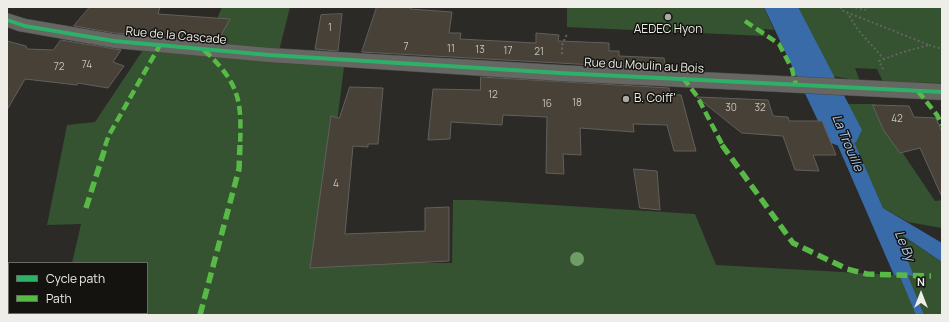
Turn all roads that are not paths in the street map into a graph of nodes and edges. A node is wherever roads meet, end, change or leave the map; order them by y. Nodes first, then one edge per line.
1 (7, 20) edge
2 (345, 59) joint
3 (942, 92) edge

1 - 2 street, Rue de la Cascade
2 - 3 street, Rue du Moulin au Bois

